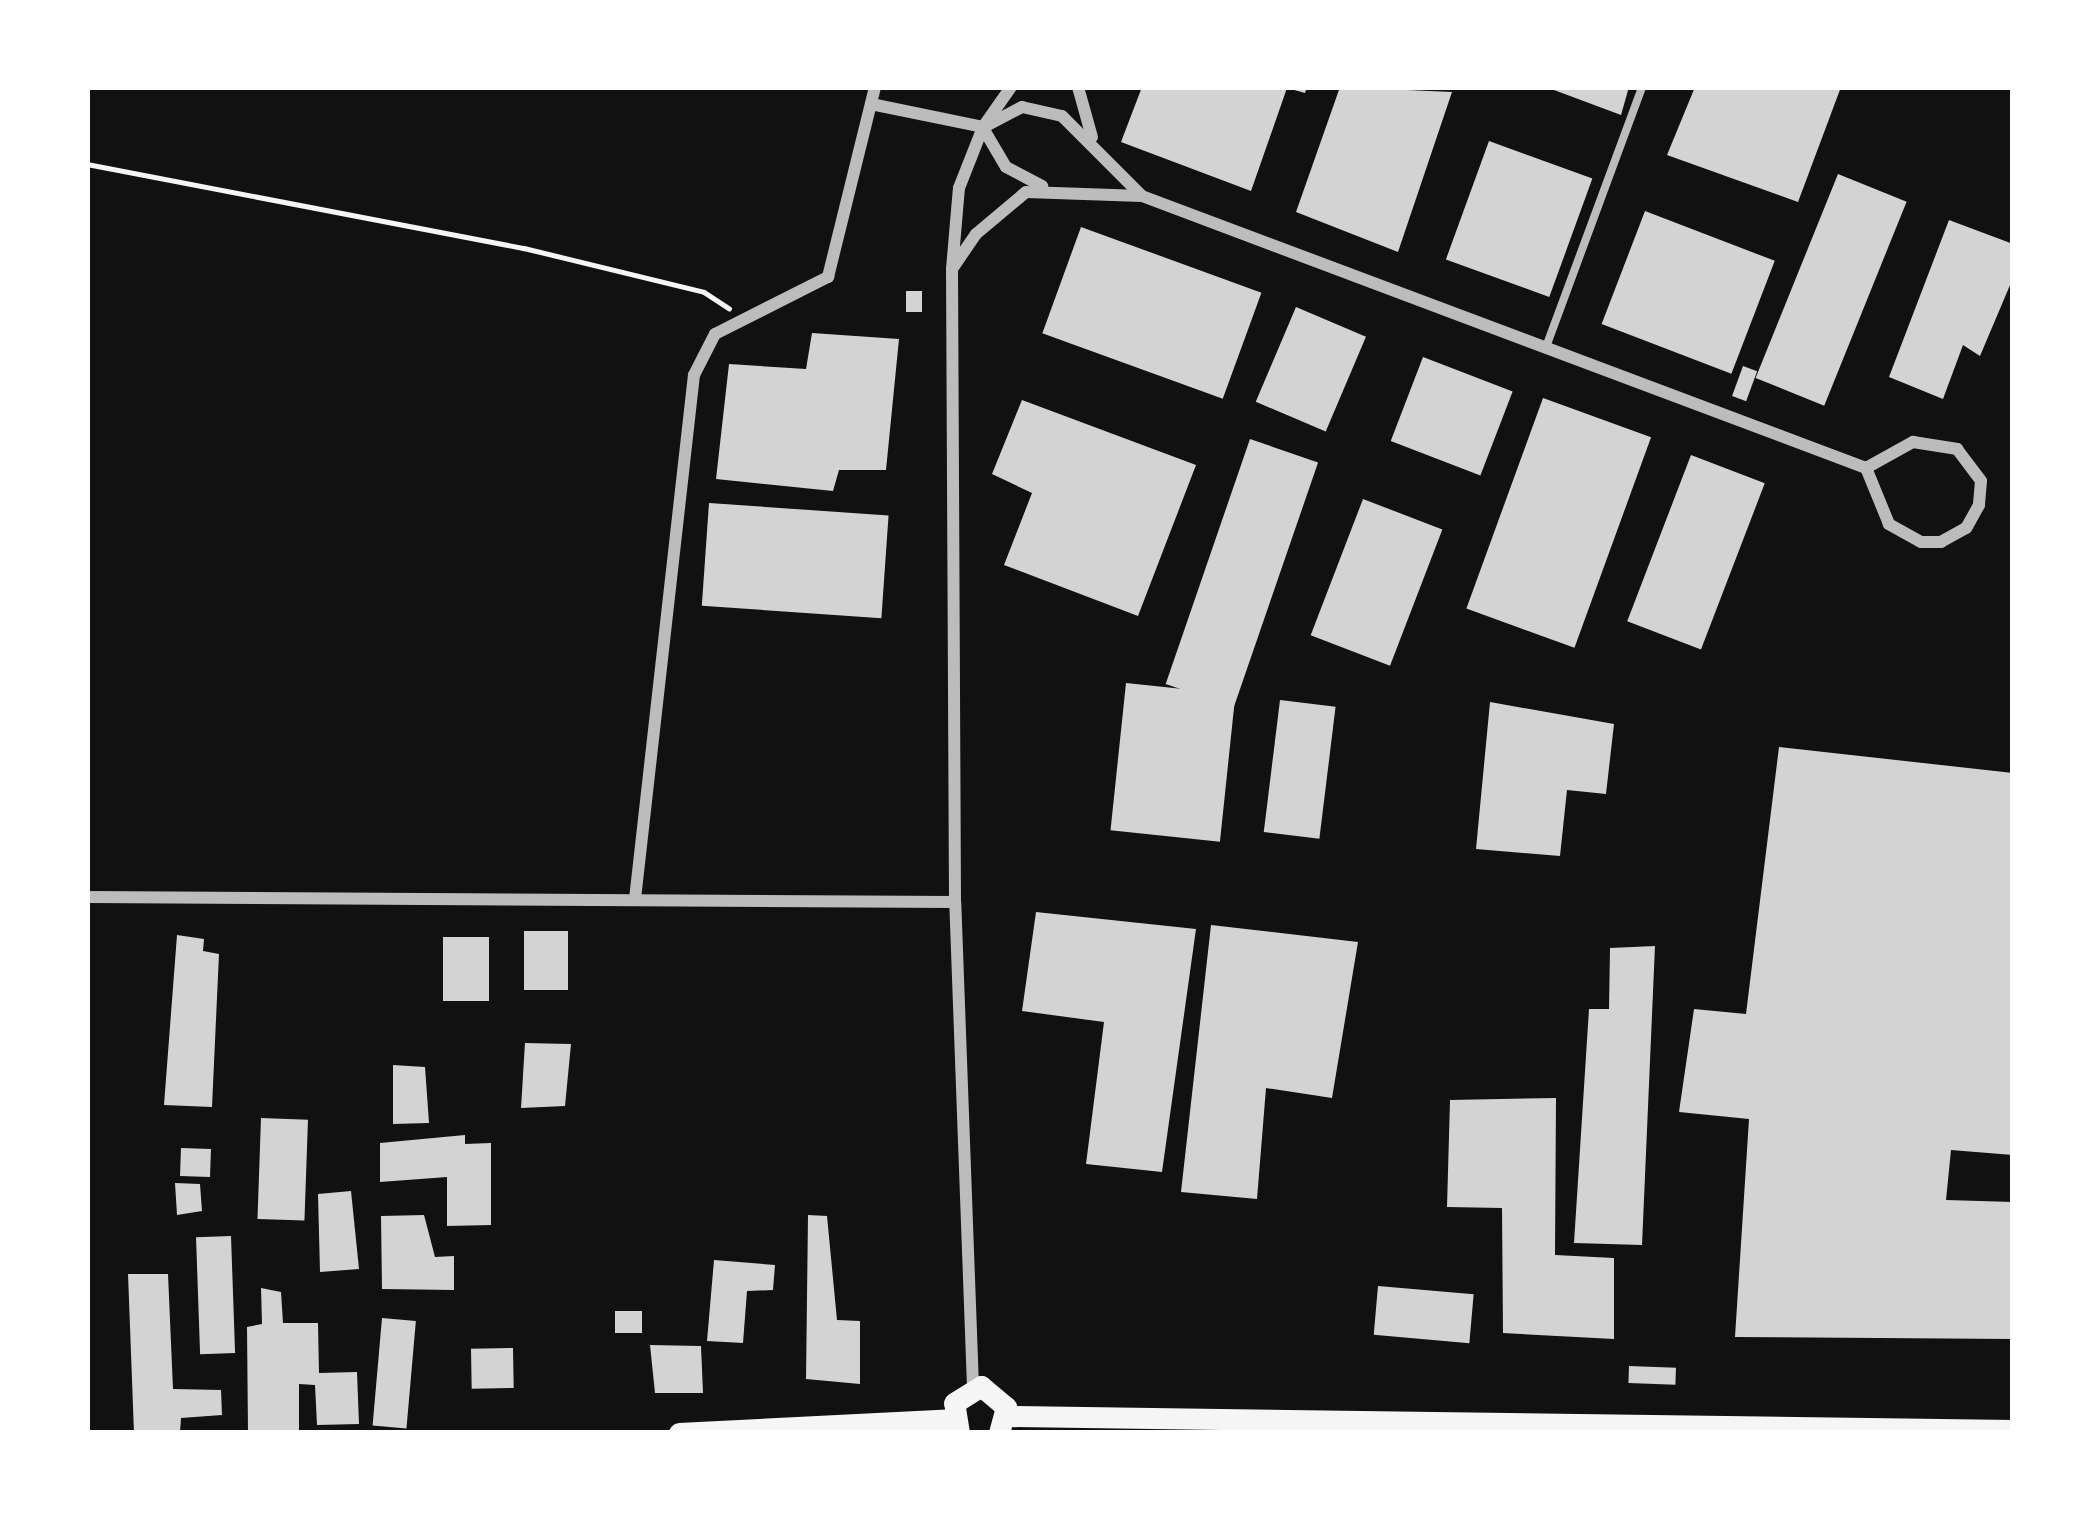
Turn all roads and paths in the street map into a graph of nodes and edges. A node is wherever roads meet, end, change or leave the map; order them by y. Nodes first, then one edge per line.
1 (875, 87) edge
2 (1011, 87) edge
3 (1078, 87) edge
4 (1642, 87) edge
5 (871, 104) junction
6 (983, 127) junction
7 (1106, 158) junction
8 (87, 164) edge
9 (1051, 188) junction
10 (1142, 196) junction
11 (952, 269) junction
12 (746, 319) junction
13 (1546, 347) junction
14 (1866, 468) junction
15 (87, 897) edge
16 (635, 898) junction
17 (955, 902) junction
18 (973, 1387) junction
19 (1003, 1424) edge
20 (956, 1426) edge
21 (2013, 1430) edge
22 (745, 1431) edge
23 (679, 1433) edge

1 - 5 street
2 - 6 street
3 - 7 street
4 - 13 lane
5 - 6 street
5 - 12 street
6 - 7 street
6 - 9 street
6 - 11 street
7 - 10 street
8 - 12 path
9 - 10 street
9 - 11 street
10 - 13 street
11 - 17 street
12 - 16 street
13 - 14 street
14 - 14 street
15 - 16 street
16 - 17 street
17 - 18 street
18 - 19 main road
18 - 20 main road
19 - 21 main road
20 - 22 main road
22 - 23 main road

